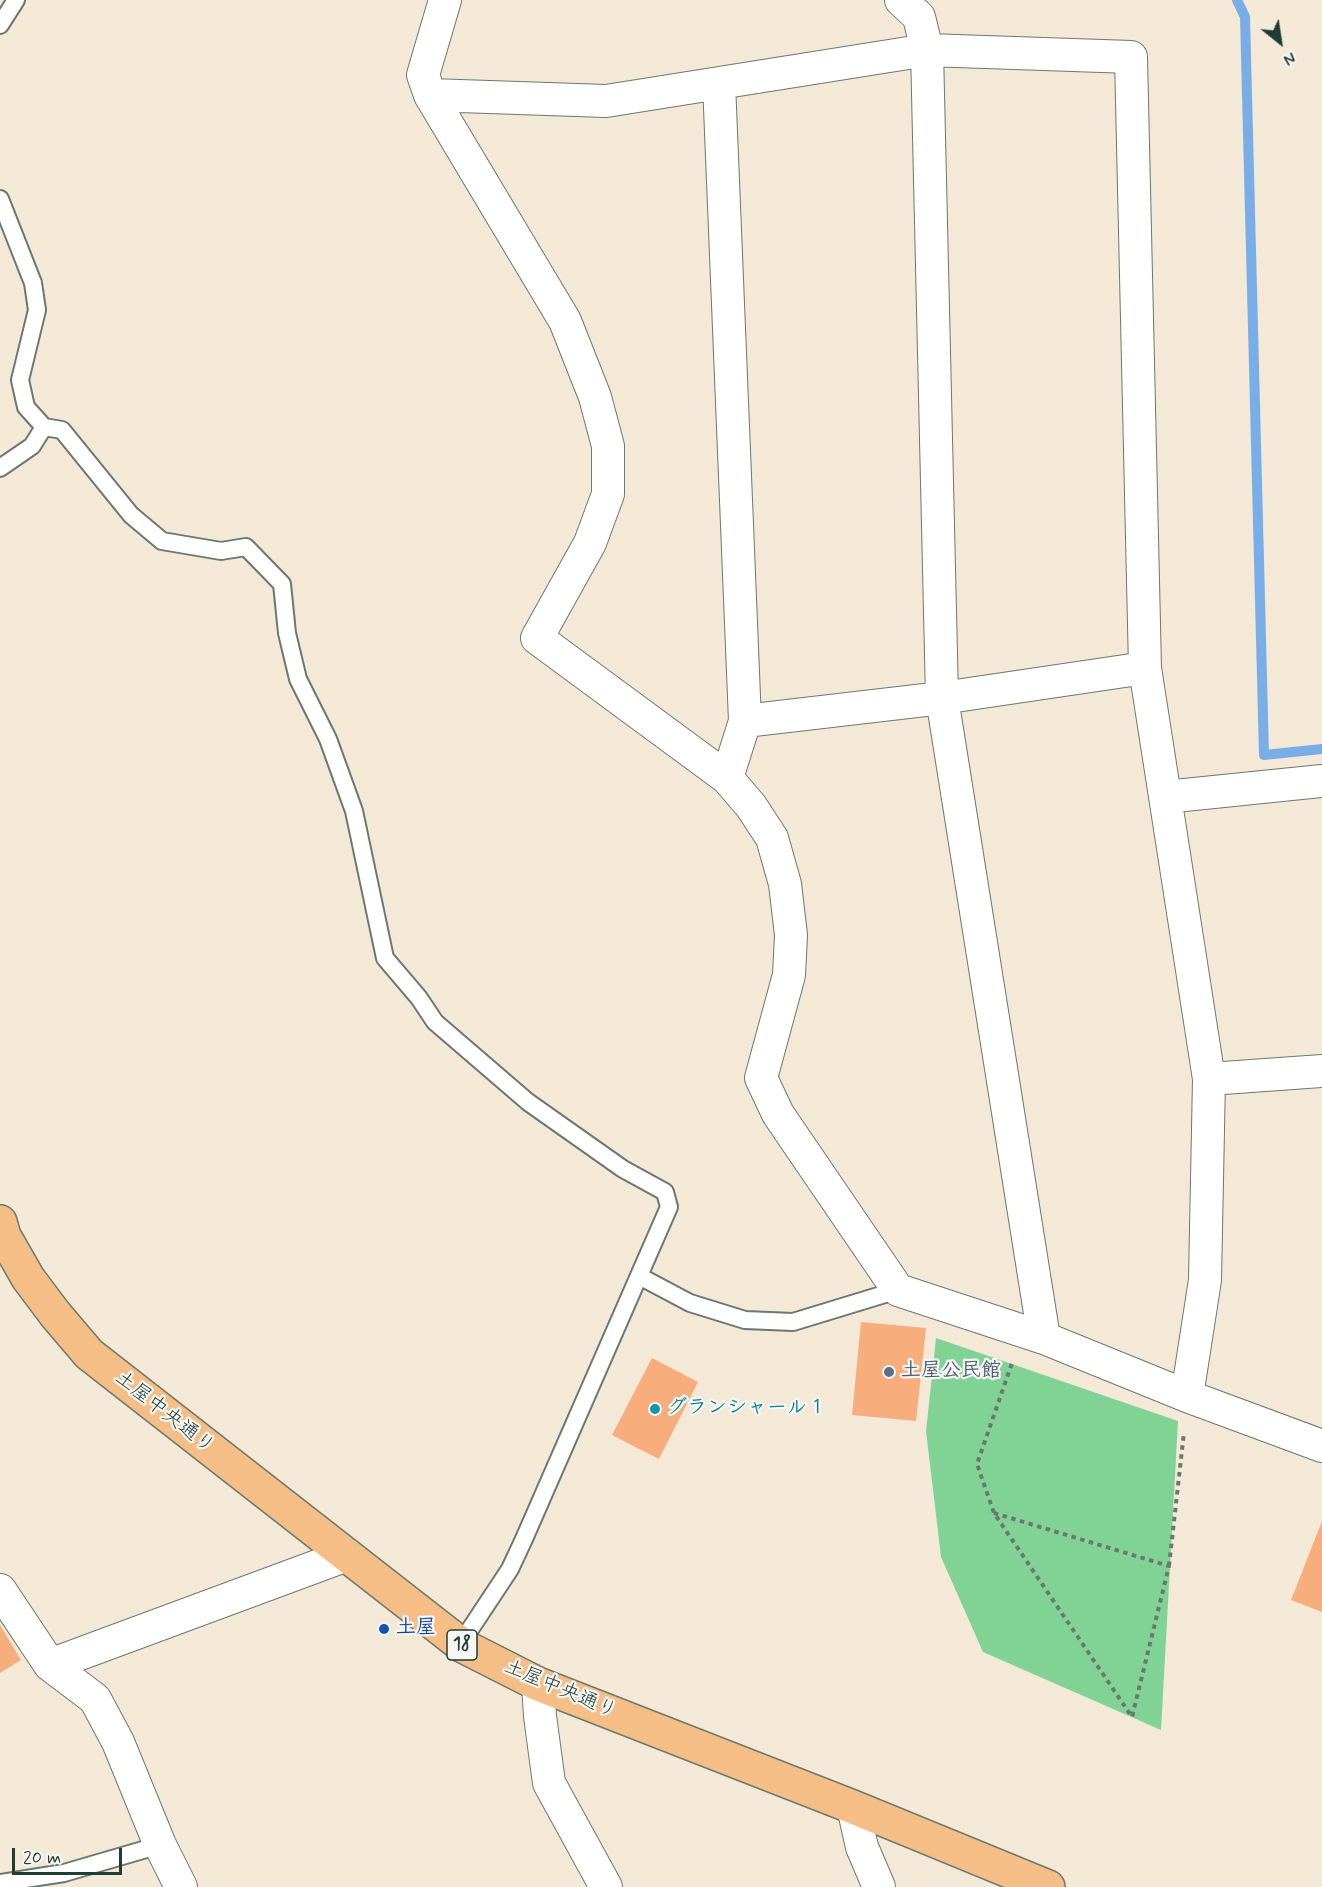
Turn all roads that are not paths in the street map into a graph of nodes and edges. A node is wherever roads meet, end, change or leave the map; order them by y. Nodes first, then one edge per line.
1 (16, 0) edge
2 (446, 0) edge
3 (901, 0) edge
4 (0, 25) edge
5 (927, 50) junction
6 (719, 83) junction
7 (430, 95) junction
8 (0, 199) edge
9 (44, 427) junction
10 (0, 468) edge
11 (1145, 668) junction
12 (942, 698) junction
13 (745, 722) junction
14 (727, 778) junction
15 (1322, 782) edge
16 (1166, 797) junction
17 (1322, 1071) edge
18 (1209, 1079) junction
19 (0, 1222) edge
20 (639, 1276) junction
21 (898, 1290) junction
22 (1033, 1334) junction
23 (1187, 1396) junction
24 (1322, 1446) edge
25 (347, 1555) junction
26 (0, 1590) edge
27 (463, 1646) junction
28 (50, 1665) junction
29 (538, 1684) junction
30 (853, 1807) junction
31 (160, 1845) junction
32 (0, 1883) edge
33 (181, 1887) edge
34 (606, 1887) edge
35 (879, 1887) edge
36 (1048, 1887) edge

1 - 4 lane
2 - 7 street
3 - 5 street
5 - 6 street
5 - 11 street
5 - 12 street
6 - 7 street
6 - 13 street
7 - 14 street
8 - 9 lane
9 - 10 lane
9 - 20 lane
11 - 12 street
11 - 16 street
12 - 13 street
12 - 22 street
13 - 14 street
14 - 21 street
15 - 16 street
16 - 18 street
17 - 18 street
18 - 23 street
19 - 25 main road, 土屋中央通り / 18
20 - 21 lane
20 - 27 lane
21 - 22 street
22 - 23 street
23 - 24 street
25 - 27 main road, 土屋中央通り / 18
25 - 28 street
26 - 28 street
27 - 29 main road, 土屋中央通り / 18
28 - 31 street
29 - 30 main road, 土屋中央通り / 18
29 - 34 street
30 - 35 street
30 - 36 main road, 土屋中央通り / 18
31 - 32 lane
31 - 33 street

